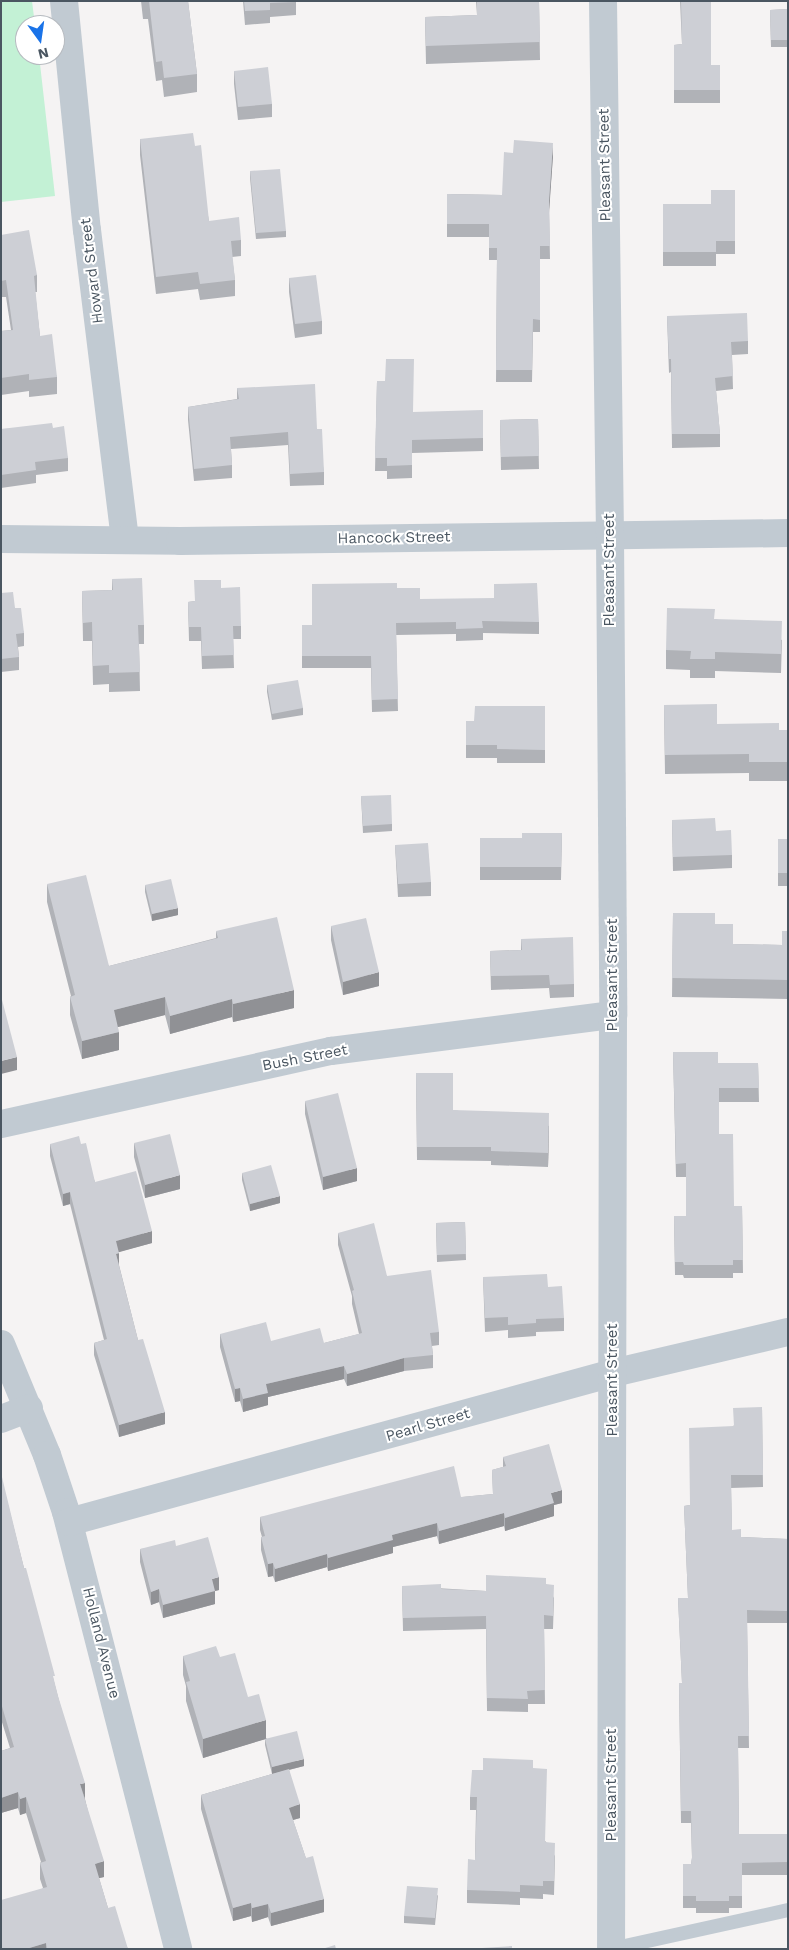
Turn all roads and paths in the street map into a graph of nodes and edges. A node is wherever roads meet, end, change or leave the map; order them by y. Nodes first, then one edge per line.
1 (64, 1) edge
2 (603, 1) edge
3 (788, 533) edge
4 (610, 534) junction
5 (1, 539) edge
6 (125, 540) junction
7 (613, 1014) junction
8 (1, 1124) edge
9 (788, 1332) edge
10 (1, 1344) edge
11 (613, 1373) junction
12 (29, 1408) junction
13 (1, 1418) edge
14 (69, 1522) junction
15 (788, 1910) edge
16 (178, 1949) edge
17 (611, 1949) edge

1 - 6 street, Howard Street
2 - 4 street, Pleasant Street
3 - 4 street, Hancock Street
4 - 6 street, Hancock Street
4 - 7 street, Pleasant Street
5 - 6 street, Hancock Street
7 - 8 street, Bush Street
7 - 11 street, Pleasant Street
9 - 11 street, Pearl Street
10 - 12 street, Holland Avenue
11 - 14 street, Pearl Street
11 - 17 street, Pleasant Street
12 - 13 street
12 - 14 street, Holland Avenue
14 - 16 street, Holland Avenue
15 - 17 lane

